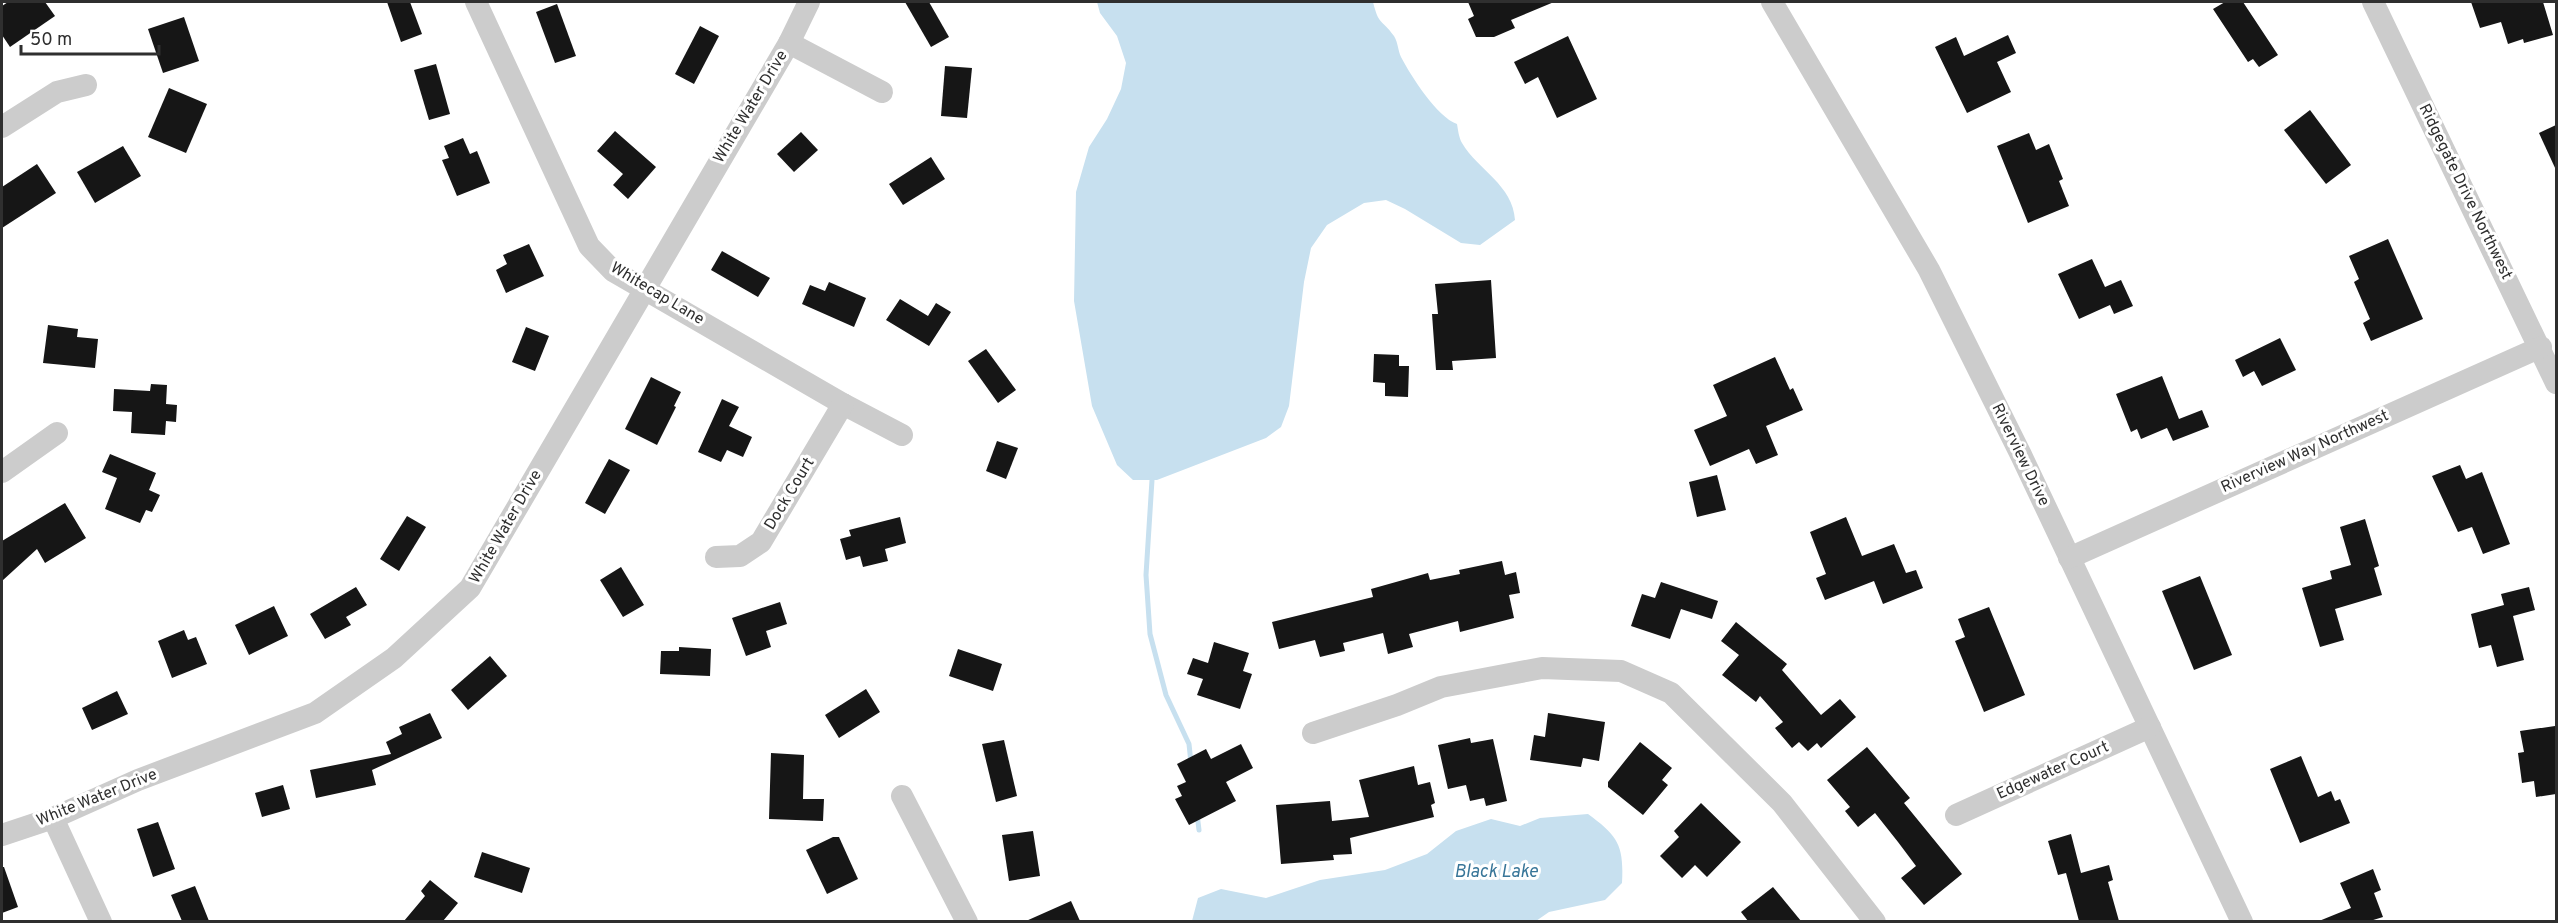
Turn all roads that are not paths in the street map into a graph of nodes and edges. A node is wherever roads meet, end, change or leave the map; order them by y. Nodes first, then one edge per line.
1 (476, 2) edge
2 (809, 2) edge
3 (1772, 2) edge
4 (2373, 2) edge
5 (789, 43) junction
6 (86, 85) dead end
7 (882, 92) dead end
8 (2, 127) edge
9 (644, 288) junction
10 (2541, 347) junction
11 (2556, 383) edge
12 (843, 404) junction
13 (57, 433) dead end
14 (902, 435) dead end
15 (2, 472) edge
16 (716, 557) dead end
17 (2070, 558) junction
18 (2150, 727) junction
19 (1313, 733) dead end
20 (902, 796) dead end
21 (1956, 815) dead end
22 (53, 818) junction
23 (2, 835) edge
24 (101, 921) edge
25 (967, 921) edge
26 (1875, 921) edge
27 (2242, 921) edge

1 - 9 street, Whitecap Lane
2 - 5 street, White Water Drive
3 - 17 street, Riverview Drive
4 - 10 street, Ridgegate Drive Northwest
5 - 7 street
5 - 9 street, White Water Drive
6 - 8 street
9 - 12 street, Whitecap Lane
9 - 22 street, White Water Drive
10 - 11 street, Ridgegate Drive Northwest
10 - 17 street, Riverview Way Northwest
12 - 14 street, Whitecap Lane
12 - 16 street, Dock Court
13 - 15 street
17 - 18 street, Riverview Drive
18 - 21 street, Edgewater Court
18 - 27 street, Riverview Drive
19 - 26 street
20 - 25 street
22 - 23 street, White Water Drive
22 - 24 street

